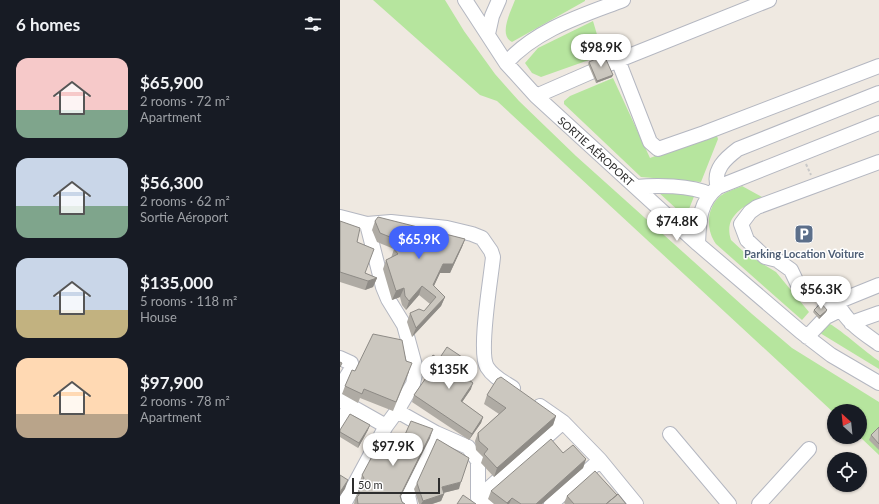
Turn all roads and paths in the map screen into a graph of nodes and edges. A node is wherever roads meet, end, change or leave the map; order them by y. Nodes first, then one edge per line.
1 (465, 0) edge
2 (499, 0) edge
3 (622, 0) edge
4 (769, 0) edge
5 (596, 5) edge
6 (488, 34) junction
7 (506, 62) junction
8 (879, 66) edge
9 (592, 72) edge
10 (879, 93) edge
11 (536, 96) junction
12 (879, 123) edge
13 (879, 162) edge
14 (636, 187) junction
15 (713, 191) junction
16 (340, 217) edge
17 (367, 224) junction
18 (698, 244) junction
19 (879, 285) edge
20 (839, 306) junction
21 (879, 313) edge
22 (851, 323) junction
23 (804, 334) junction
24 (879, 344) edge
25 (340, 358) edge
26 (879, 383) edge
27 (340, 387) edge
28 (345, 403) edge
29 (397, 411) junction
30 (340, 422) edge
31 (564, 422) junction
32 (386, 426) junction
33 (436, 433) junction
34 (670, 434) dead end
35 (809, 449) dead end
36 (600, 460) junction
37 (483, 501) edge
38 (555, 502) edge
39 (344, 504) edge
40 (410, 504) edge
41 (636, 504) edge
42 (729, 504) edge
43 (759, 504) edge

1 - 6 street, SORTIE AÉROPORT
2 - 6 street
3 - 5 street
4 - 8 street
5 - 7 street
6 - 7 street, SORTIE AÉROPORT
7 - 11 street, SORTIE AÉROPORT
9 - 11 street
10 - 15 street
11 - 14 street, SORTIE AÉROPORT
12 - 15 street
13 - 20 street
14 - 15 street
14 - 18 street, SORTIE AÉROPORT
15 - 18 street
16 - 17 street
17 - 29 street
17 - 31 street
18 - 23 street, SORTIE AÉROPORT
19 - 20 street
20 - 22 street
20 - 23 street
20 - 23 street
21 - 22 street
22 - 24 street
23 - 26 street, SORTIE AÉROPORT
25 - 27 street
28 - 30 street
28 - 32 street
29 - 32 street
29 - 33 street
31 - 36 street
31 - 37 street
32 - 39 street
33 - 37 street
33 - 40 street
34 - 42 street
35 - 43 street
36 - 38 street
36 - 41 street

